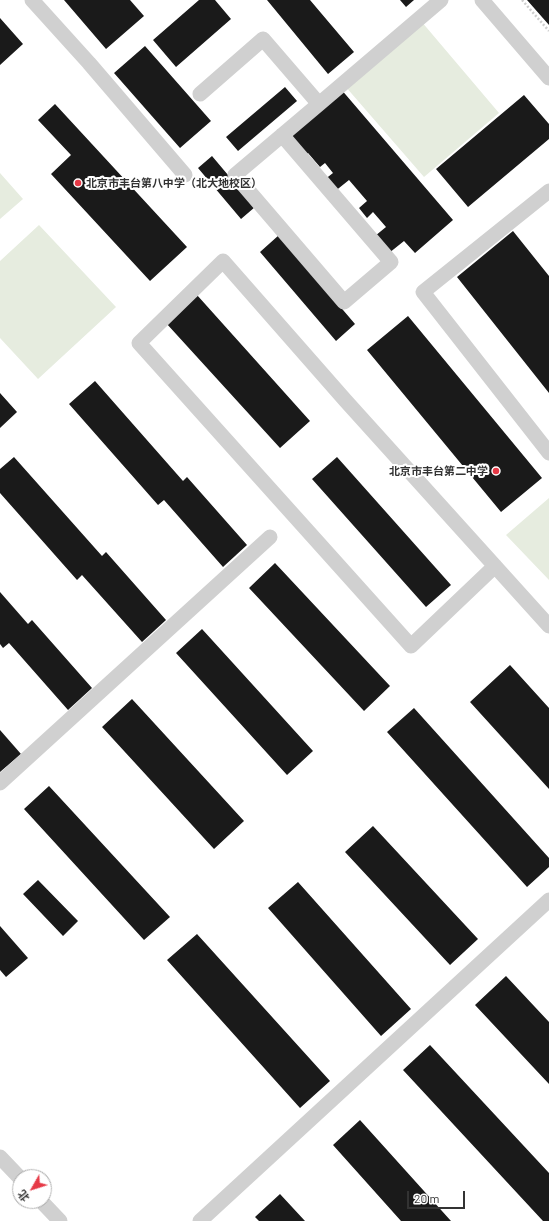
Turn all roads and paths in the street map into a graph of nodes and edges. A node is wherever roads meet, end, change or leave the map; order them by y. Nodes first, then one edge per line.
1 (32, 0) edge
2 (441, 0) edge
3 (482, 0) edge
4 (522, 0) edge
5 (549, 31) edge
6 (549, 78) edge
7 (200, 94) dead end
8 (319, 104) junction
9 (282, 135) junction
10 (185, 175) dead end
11 (549, 191) edge
12 (549, 453) edge
13 (270, 537) dead end
14 (495, 566) junction
15 (549, 626) edge
16 (0, 783) edge
17 (549, 900) edge
18 (0, 1157) edge
19 (12, 1170) edge
20 (49, 1209) edge
21 (60, 1221) edge
22 (200, 1221) edge

1 - 10 street
2 - 8 street
3 - 6 street
4 - 5 path
7 - 8 street
8 - 9 street
9 - 9 street
11 - 12 street
13 - 16 street
14 - 14 street
14 - 15 street
17 - 22 street
18 - 19 street
20 - 21 street

